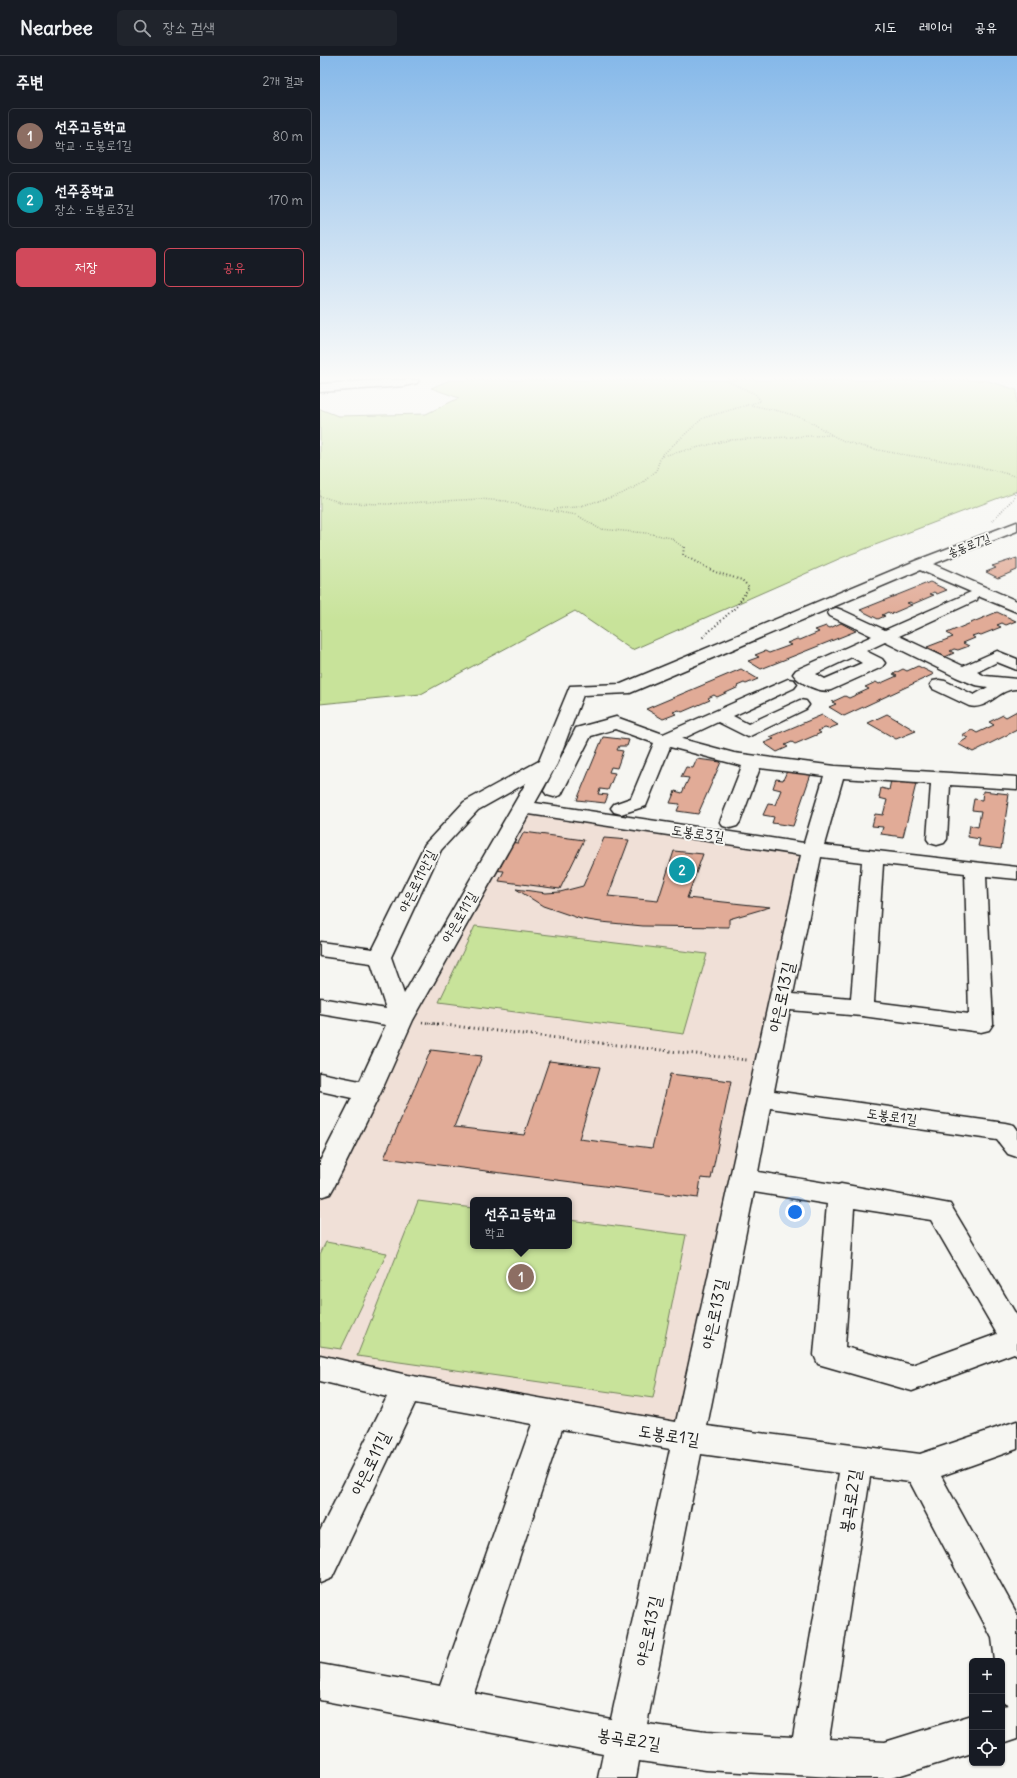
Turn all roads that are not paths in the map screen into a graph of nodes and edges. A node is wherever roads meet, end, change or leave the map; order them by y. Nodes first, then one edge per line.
1 (1017, 526) edge
2 (1017, 538) edge
3 (954, 564) dead end
4 (920, 570) junction
5 (971, 597) dead end
6 (1017, 607) edge
7 (836, 613) junction
8 (885, 636) junction
9 (752, 649) dead end
10 (852, 651) dead end
11 (1017, 665) edge
12 (962, 673) junction
13 (1012, 683) edge
14 (788, 684) dead end
15 (940, 685) dead end
16 (800, 705) dead end
17 (620, 706) junction
18 (718, 715) junction
19 (664, 740) junction
20 (753, 762) junction
21 (547, 764) junction
22 (835, 772) junction
23 (941, 779) junction
24 (1017, 783) edge
25 (554, 791) dead end
26 (522, 807) junction
27 (621, 808) dead end
28 (730, 822) dead end
29 (936, 839) dead end
30 (812, 850) junction
31 (873, 857) junction
32 (975, 869) junction
33 (1017, 873) edge
34 (320, 949) edge
35 (380, 957) junction
36 (780, 1001) junction
37 (320, 1006) edge
38 (862, 1008) junction
39 (401, 1020) junction
40 (320, 1082) edge
41 (368, 1092) junction
42 (760, 1098) junction
43 (1017, 1147) edge
44 (742, 1180) junction
45 (320, 1187) edge
46 (841, 1194) junction
47 (1016, 1341) edge
48 (320, 1368) edge
49 (407, 1388) junction
50 (551, 1415) junction
51 (1017, 1435) edge
52 (688, 1438) junction
53 (857, 1460) junction
54 (920, 1469) junction
55 (327, 1537) edge
56 (320, 1567) edge
57 (1013, 1633) edge
58 (320, 1682) edge
59 (1017, 1690) edge
60 (452, 1706) junction
61 (1017, 1721) edge
62 (1005, 1724) edge
63 (969, 1735) edge
64 (625, 1740) junction
65 (808, 1756) junction
66 (617, 1778) edge

1 - 4 street, 송동로7길
2 - 3 street
4 - 6 street
4 - 7 street
4 - 17 street
5 - 8 street
7 - 8 street
7 - 9 street
8 - 10 street
8 - 12 street
11 - 12 street
12 - 13 street
13 - 15 street
14 - 18 street
16 - 18 street
17 - 19 street
17 - 21 street, 야은로11길
17 - 25 street
18 - 19 street
19 - 20 street
19 - 27 street
20 - 22 street
20 - 28 street
21 - 26 street, 야은로11길
21 - 35 street, 야은로11안길
22 - 23 street
22 - 30 street, 야은로13길
23 - 24 street
23 - 29 street
26 - 30 street, 도봉로3길
26 - 39 street, 야은로11길
30 - 31 street, 도봉로3길
30 - 36 street, 야은로13길
31 - 32 street, 도봉로3길
31 - 38 street
32 - 33 street, 도봉로3길
32 - 38 street
34 - 35 street
35 - 39 street
36 - 38 street
36 - 42 street, 야은로13길
37 - 39 street
39 - 41 street, 야은로11길
40 - 41 street
41 - 45 street, 야은로11길
42 - 43 street, 도봉로1길
42 - 44 street, 야은로13길
44 - 46 street
44 - 52 street, 야은로13길
46 - 47 street
46 - 47 street
48 - 49 street, 도봉로1길
49 - 50 street, 도봉로1길
49 - 55 street, 야은로11길
50 - 52 street, 도봉로1길
50 - 60 street
51 - 54 street, 도봉로1길
52 - 53 street, 도봉로1길
52 - 64 street, 야은로13길
53 - 54 street, 도봉로1길
53 - 65 street, 봉곡로2길
54 - 57 street
55 - 56 street, 야은로11길
57 - 59 street
58 - 60 street, 봉곡로2길
60 - 64 street, 봉곡로2길
61 - 62 street
63 - 65 street, 봉곡로2길
64 - 65 street, 봉곡로2길
64 - 66 street, 야은로13길

